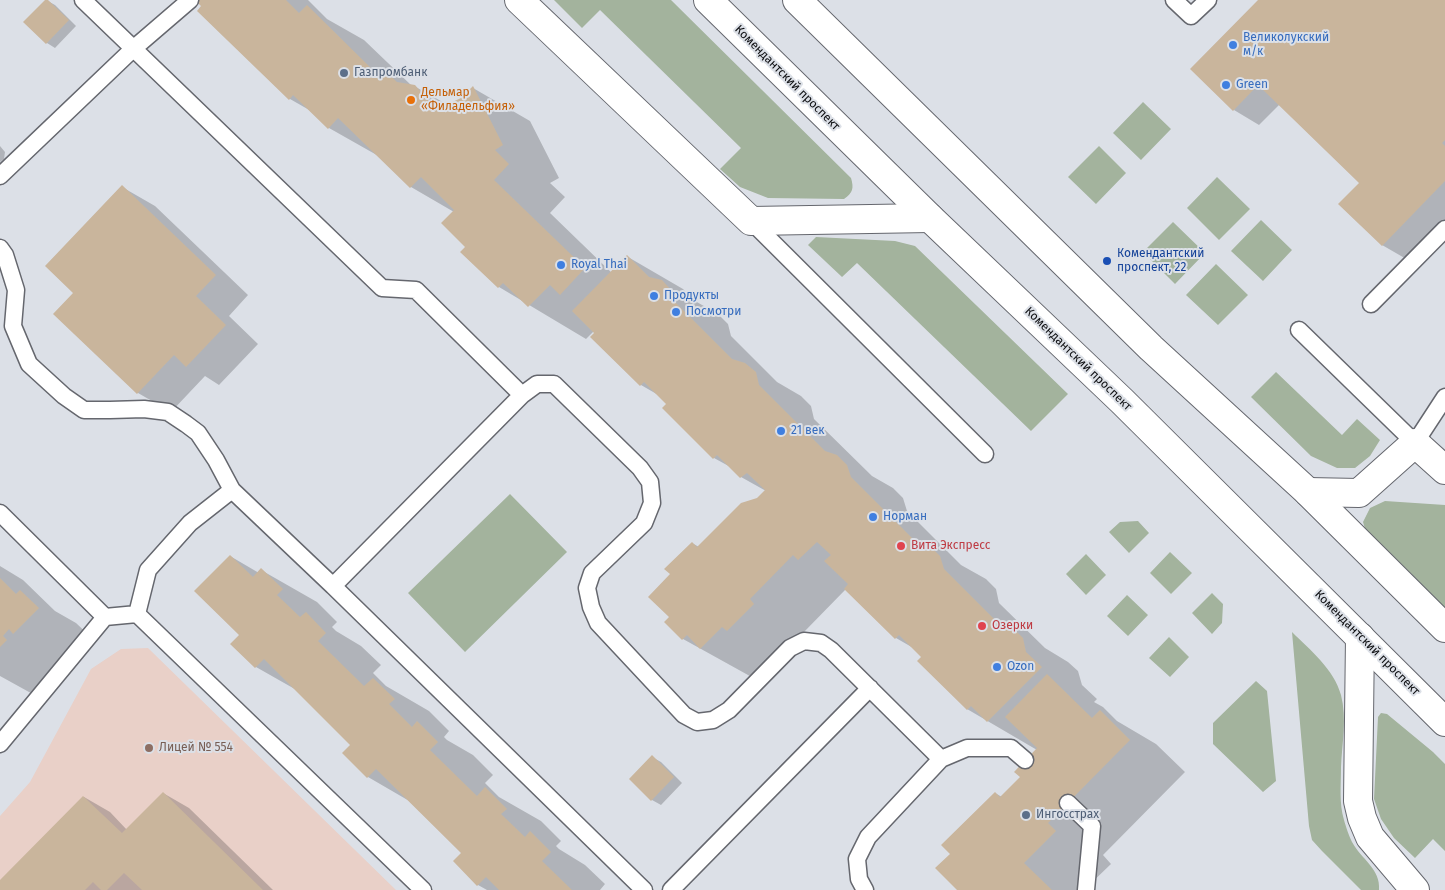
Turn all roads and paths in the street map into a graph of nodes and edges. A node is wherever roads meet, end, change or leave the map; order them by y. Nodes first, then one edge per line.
1 (84, 0) edge
2 (190, 0) edge
3 (519, 0) edge
4 (708, 0) edge
5 (797, 0) edge
6 (1174, 0) edge
7 (1208, 0) edge
8 (133, 49) junction
9 (0, 176) edge
10 (930, 218) junction
11 (751, 221) junction
12 (1445, 229) edge
13 (0, 248) edge
14 (1371, 304) dead end
15 (1298, 330) dead end
16 (522, 395) junction
17 (1445, 397) edge
18 (1415, 443) junction
19 (985, 454) dead end
20 (1445, 470) edge
21 (232, 490) junction
22 (1308, 492) junction
23 (0, 513) edge
24 (333, 586) junction
25 (137, 614) junction
26 (105, 616) junction
27 (1445, 628) edge
28 (1360, 636) junction
29 (870, 688) junction
30 (1445, 722) edge
31 (0, 744) edge
32 (941, 759) junction
33 (1026, 760) dead end
34 (1068, 803) dead end
35 (1411, 889) edge
36 (423, 890) edge
37 (644, 890) edge
38 (671, 890) edge
39 (865, 890) edge
40 (1086, 890) edge

1 - 8 lane
2 - 8 lane
3 - 11 main road
4 - 10 main road, Комендантский проспект
5 - 22 main road
6 - 7 lane
8 - 9 lane
8 - 16 lane
10 - 11 main road
10 - 28 main road, Комендантский проспект
11 - 19 lane
12 - 14 lane
13 - 21 lane
15 - 18 lane
16 - 24 lane
16 - 29 lane
17 - 18 lane
18 - 20 main road
18 - 22 main road
21 - 24 lane
21 - 25 lane
22 - 27 main road
23 - 26 lane
24 - 37 lane
25 - 26 lane
25 - 36 lane
26 - 31 lane
28 - 30 main road, Комендантский проспект
28 - 35 main road
29 - 32 lane
29 - 38 lane
32 - 33 lane
32 - 39 lane
34 - 40 lane

